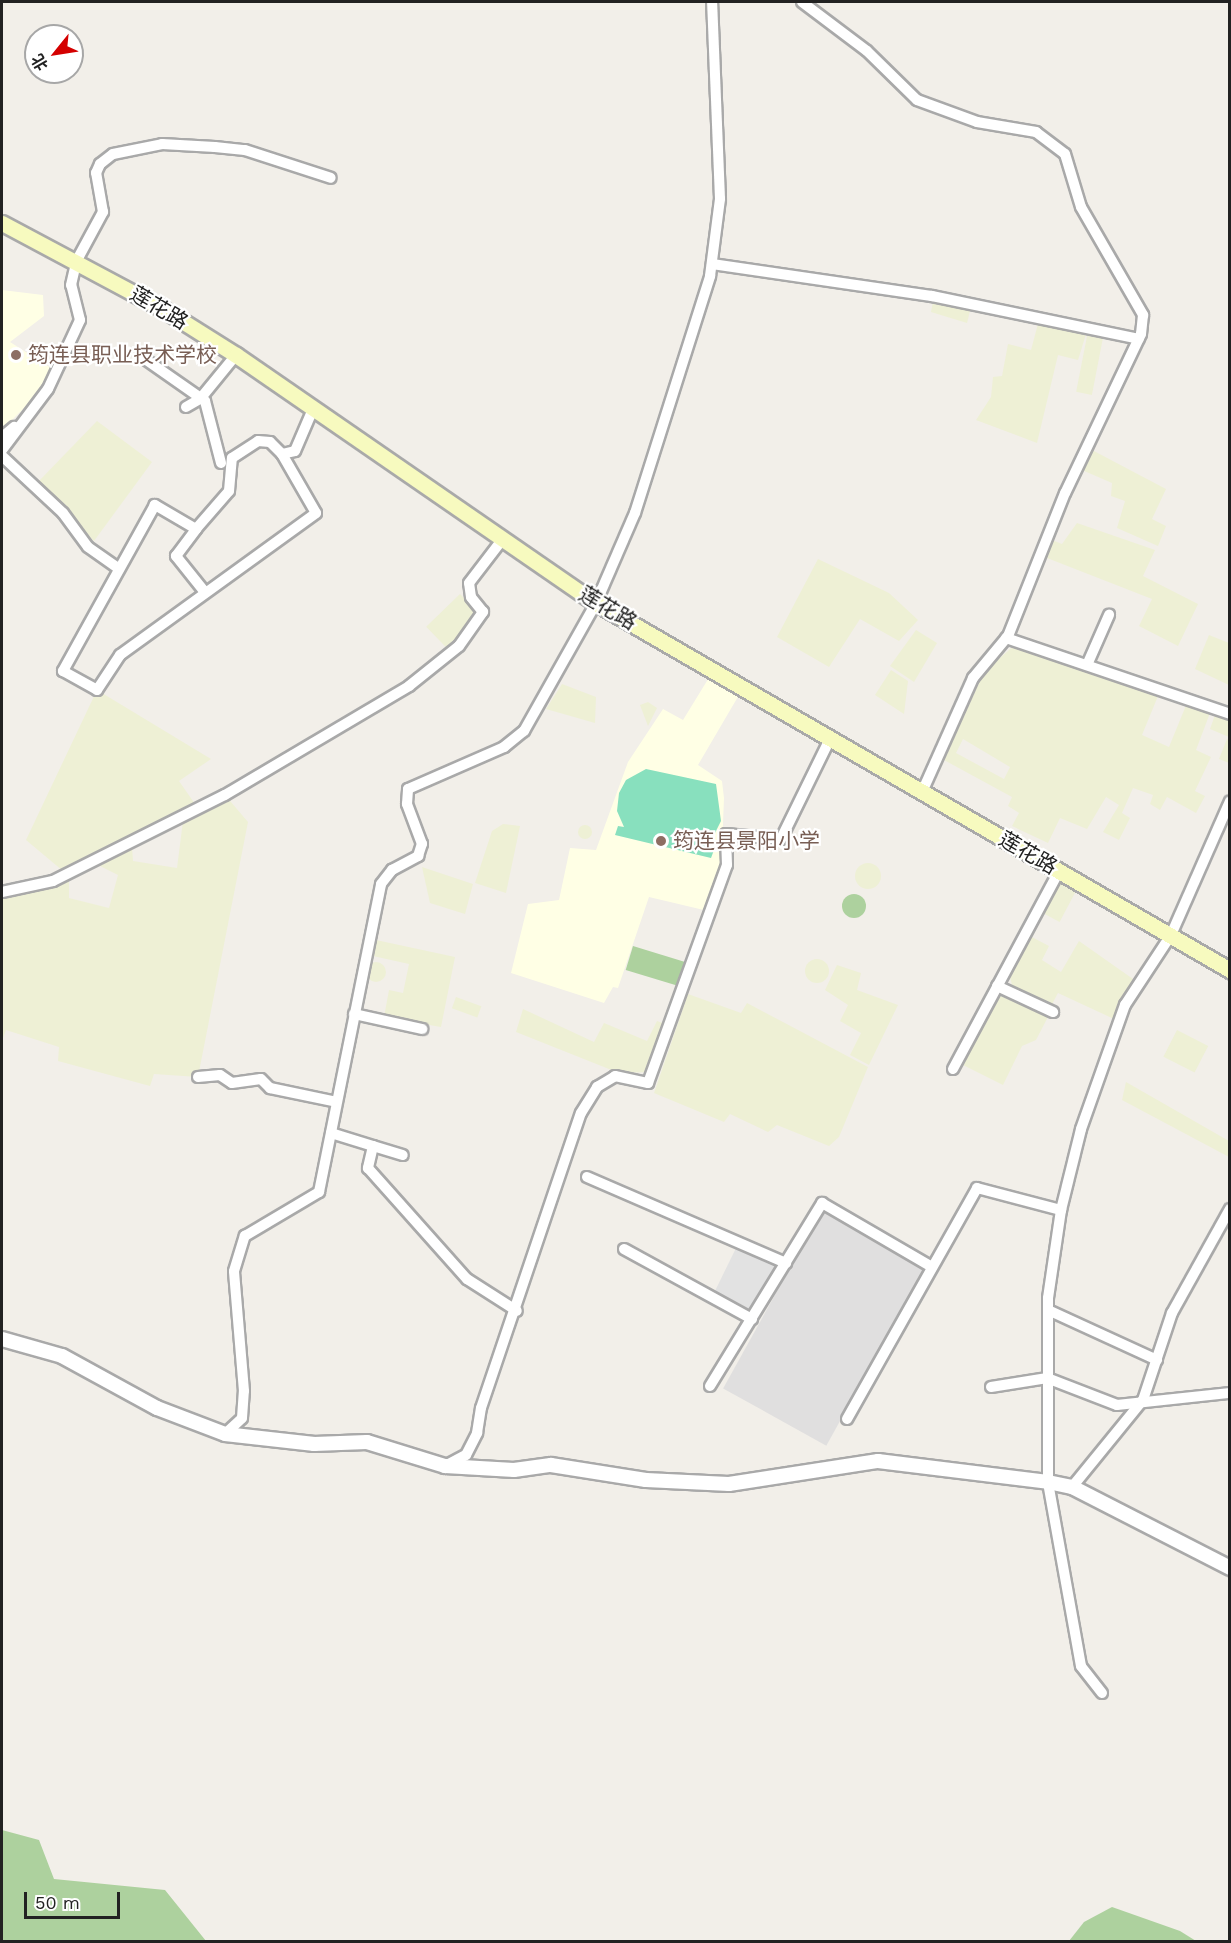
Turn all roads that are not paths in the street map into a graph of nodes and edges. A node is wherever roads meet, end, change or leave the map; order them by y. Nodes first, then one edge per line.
1 (712, 2) edge
2 (802, 2) edge
3 (331, 178) dead end
4 (2, 223) edge
5 (77, 261) junction
6 (711, 264) junction
7 (1139, 339) junction
8 (236, 355) junction
9 (142, 357) dead end
10 (202, 397) junction
11 (186, 407) dead end
12 (313, 409) junction
13 (14, 427) junction
14 (2, 437) edge
15 (2, 450) edge
16 (282, 454) junction
17 (2, 456) edge
18 (221, 463) dead end
19 (196, 529) junction
20 (502, 540) junction
21 (117, 567) junction
22 (204, 591) junction
23 (596, 603) junction
24 (1109, 615) dead end
25 (1006, 638) junction
26 (1087, 664) junction
27 (1230, 714) edge
28 (830, 739) junction
29 (922, 792) junction
30 (1230, 801) edge
31 (1059, 871) junction
32 (2, 892) edge
33 (1171, 935) junction
34 (1230, 970) edge
35 (998, 986) junction
36 (1053, 1012) dead end
37 (354, 1014) junction
38 (422, 1029) dead end
39 (953, 1069) dead end
40 (198, 1077) dead end
41 (337, 1102) junction
42 (331, 1133) junction
43 (373, 1146) junction
44 (403, 1155) dead end
45 (587, 1176) dead end
46 (1230, 1209) edge
47 (1061, 1210) junction
48 (624, 1249) dead end
49 (786, 1263) junction
50 (932, 1267) junction
51 (1048, 1310) junction
52 (518, 1311) junction
53 (752, 1319) junction
54 (2, 1339) edge
55 (1157, 1360) junction
56 (1047, 1378) junction
57 (710, 1386) dead end
58 (991, 1387) dead end
59 (1230, 1393) edge
60 (1140, 1405) junction
61 (847, 1419) dead end
62 (225, 1434) junction
63 (445, 1466) junction
64 (1048, 1482) junction
65 (1072, 1487) junction
66 (1230, 1568) edge
67 (1102, 1693) dead end

1 - 6 street
2 - 7 street
3 - 5 street
4 - 5 main road, 莲花路
5 - 8 main road, 莲花路
5 - 13 street
6 - 7 street
6 - 23 street
7 - 25 street
8 - 10 street
8 - 12 main road, 莲花路
9 - 10 street
10 - 11 street
10 - 18 street
12 - 16 street
12 - 20 main road, 莲花路
13 - 14 street
13 - 15 street
16 - 19 street
16 - 22 street
17 - 21 street
19 - 21 street
19 - 22 street
20 - 23 main road, 莲花路
20 - 32 street
21 - 22 street
23 - 28 main road, 莲花路
23 - 37 street
24 - 26 street
25 - 26 street
25 - 29 street
26 - 27 street
28 - 29 main road, 莲花路
28 - 52 street
29 - 31 main road, 莲花路
30 - 33 street
31 - 33 main road, 莲花路
31 - 35 street
33 - 34 main road, 莲花路
33 - 47 street
35 - 36 street
35 - 39 street
37 - 38 street
37 - 41 street
40 - 41 street
41 - 42 street
42 - 43 street
42 - 62 street
43 - 44 street
43 - 52 street
45 - 49 street
46 - 55 street
47 - 50 street
47 - 51 street
48 - 53 street
49 - 50 street
49 - 53 street
50 - 61 street
51 - 55 street
51 - 56 street
52 - 63 street
53 - 57 street
54 - 62 street
55 - 60 street
56 - 58 street
56 - 60 street
56 - 64 street
59 - 60 street
60 - 65 street
62 - 63 street
63 - 64 street
64 - 65 street
64 - 67 street
65 - 66 street

